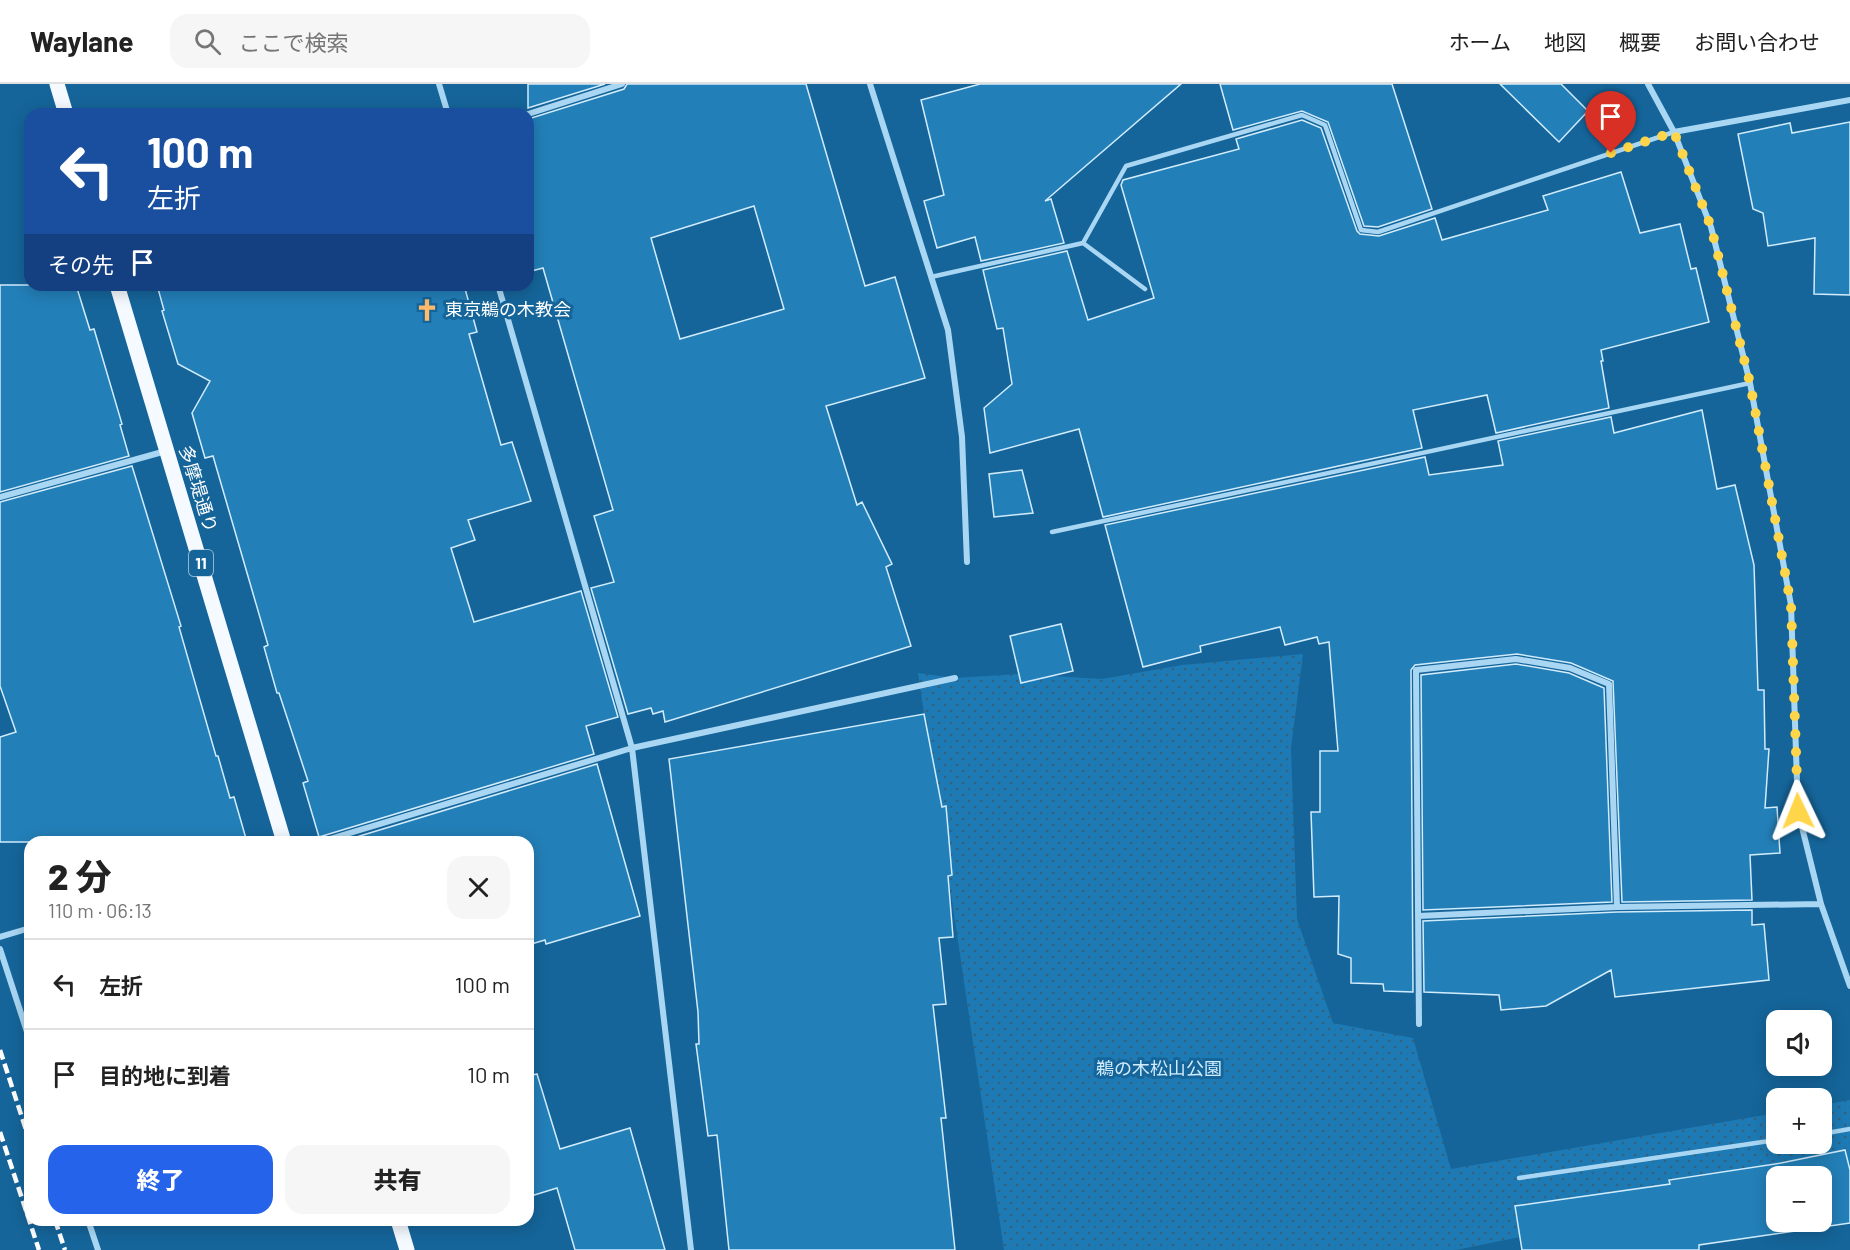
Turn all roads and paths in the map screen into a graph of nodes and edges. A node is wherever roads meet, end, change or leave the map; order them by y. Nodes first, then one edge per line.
1 (57, 84) edge
2 (439, 84) edge
3 (622, 84) edge
4 (870, 84) edge
5 (1648, 84) edge
6 (1850, 100) edge
7 (64, 108) edge
8 (446, 108) edge
9 (534, 112) edge
10 (1674, 132) junction
11 (1083, 243) junction
12 (931, 277) junction
13 (1145, 289) dead end
14 (119, 291) edge
15 (500, 291) edge
16 (1750, 383) junction
17 (167, 451) junction
18 (0, 497) edge
19 (1052, 532) dead end
20 (967, 562) dead end
21 (955, 678) dead end
22 (632, 748) junction
23 (282, 836) edge
24 (340, 836) edge
25 (1821, 904) junction
26 (1617, 907) junction
27 (1418, 916) junction
28 (24, 930) edge
29 (0, 937) edge
30 (0, 949) edge
31 (1850, 986) edge
32 (24, 1023) edge
33 (1419, 1024) dead end
34 (1850, 1129) edge
35 (1832, 1132) edge
36 (1766, 1141) edge
37 (1519, 1178) dead end
38 (90, 1226) edge
39 (400, 1226) edge
40 (99, 1250) edge
41 (407, 1250) edge
42 (691, 1250) edge

1 - 7 main road
2 - 8 street
3 - 9 street
4 - 12 street
5 - 10 street
6 - 10 street
10 - 11 lane
10 - 16 street
11 - 12 lane
11 - 13 lane
12 - 20 street
14 - 17 main road, 多摩堤通り / 11
15 - 22 street
16 - 19 lane
16 - 25 street
17 - 18 street
17 - 23 main road, 多摩堤通り / 11
21 - 22 street
22 - 24 street
22 - 42 street
25 - 26 street
25 - 31 street
26 - 27 street
26 - 27 street
27 - 33 street
28 - 29 street
30 - 32 street
34 - 35 lane
36 - 37 lane
38 - 40 street
39 - 41 main road

